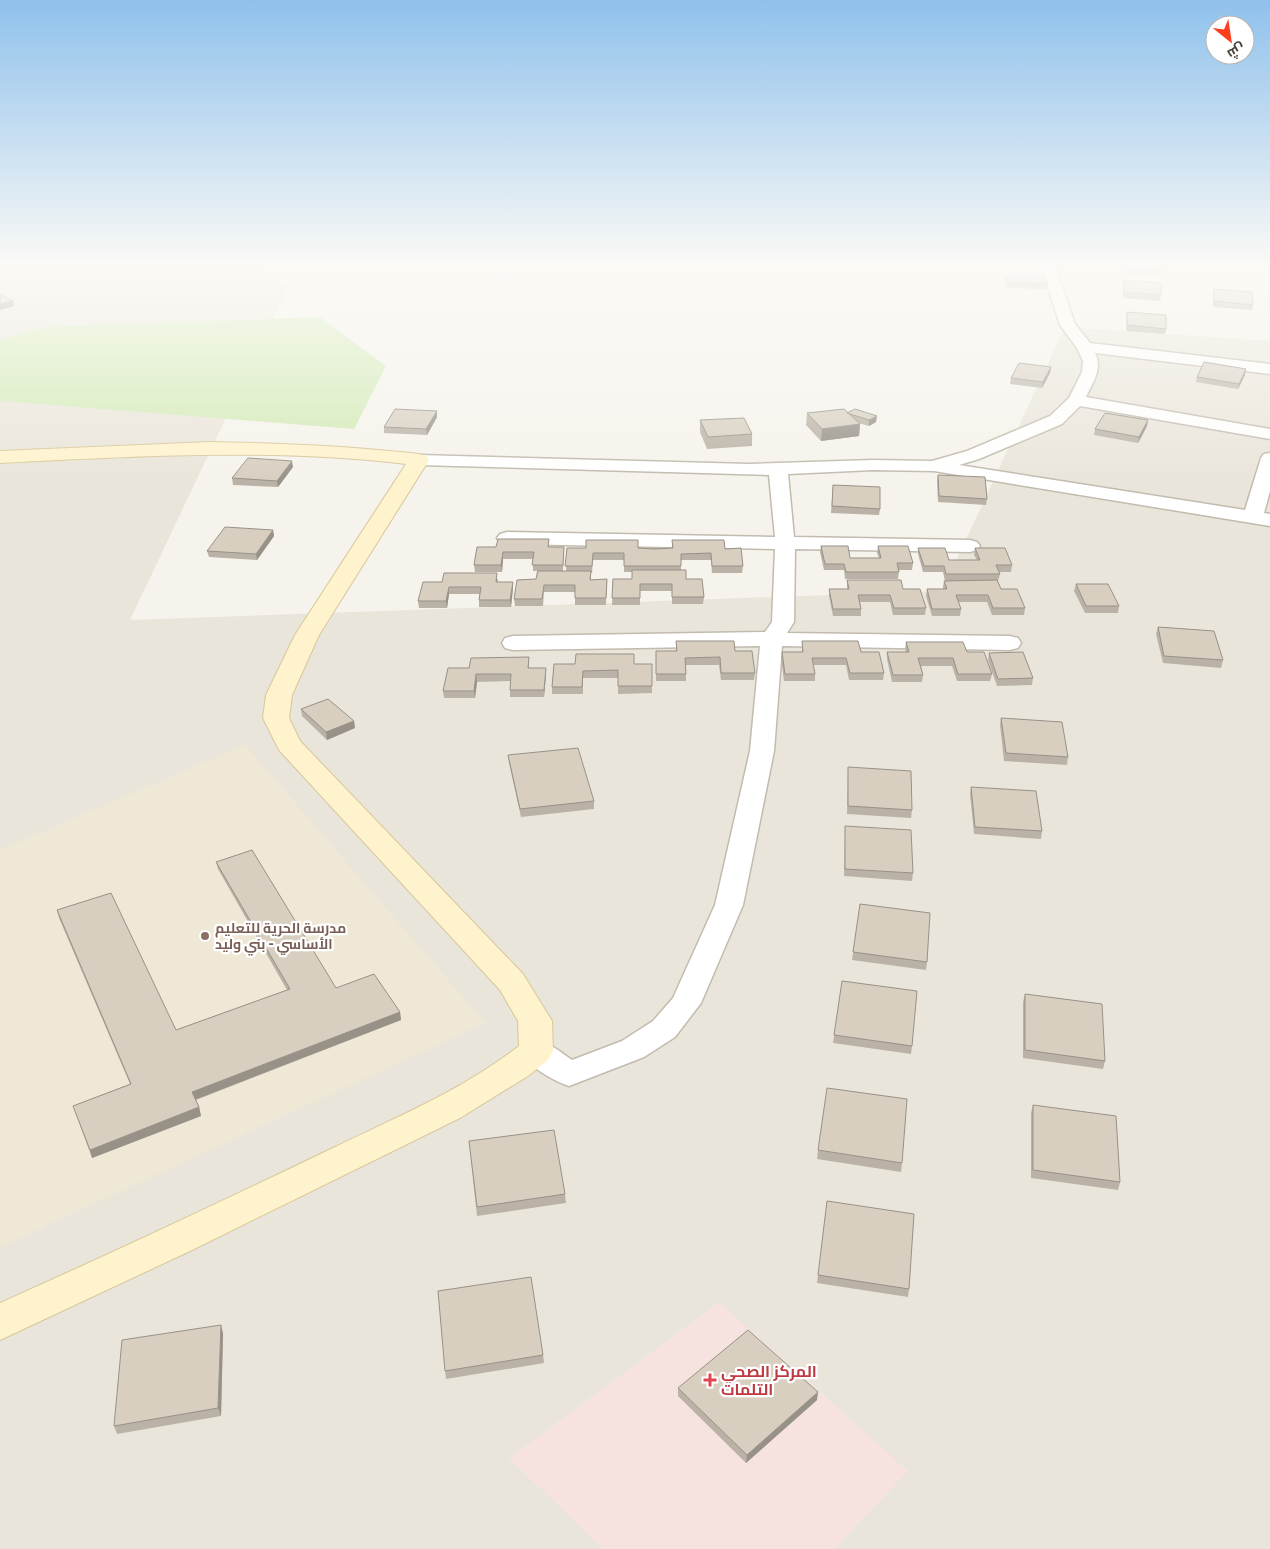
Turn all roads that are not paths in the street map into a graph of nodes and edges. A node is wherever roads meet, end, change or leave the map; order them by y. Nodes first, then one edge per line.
1 (1078, 338) edge
2 (1085, 347) junction
3 (1270, 370) edge
4 (1076, 400) junction
5 (1270, 434) edge
6 (0, 457) edge
7 (1270, 458) edge
8 (419, 460) junction
9 (933, 466) junction
10 (778, 469) junction
11 (1261, 518) edge
12 (507, 538) edge
13 (785, 542) junction
14 (970, 546) dead end
15 (772, 639) junction
16 (514, 643) dead end
17 (1010, 644) dead end
18 (536, 1051) junction
19 (0, 1322) edge

1 - 2 street
2 - 3 street
2 - 4 street
4 - 5 street
4 - 9 street
6 - 8 street
7 - 11 street
8 - 10 street
8 - 18 street
9 - 10 street
9 - 11 street
10 - 13 street
12 - 13 street
13 - 14 street
13 - 15 street
15 - 16 street
15 - 17 street
15 - 18 street
18 - 19 street

